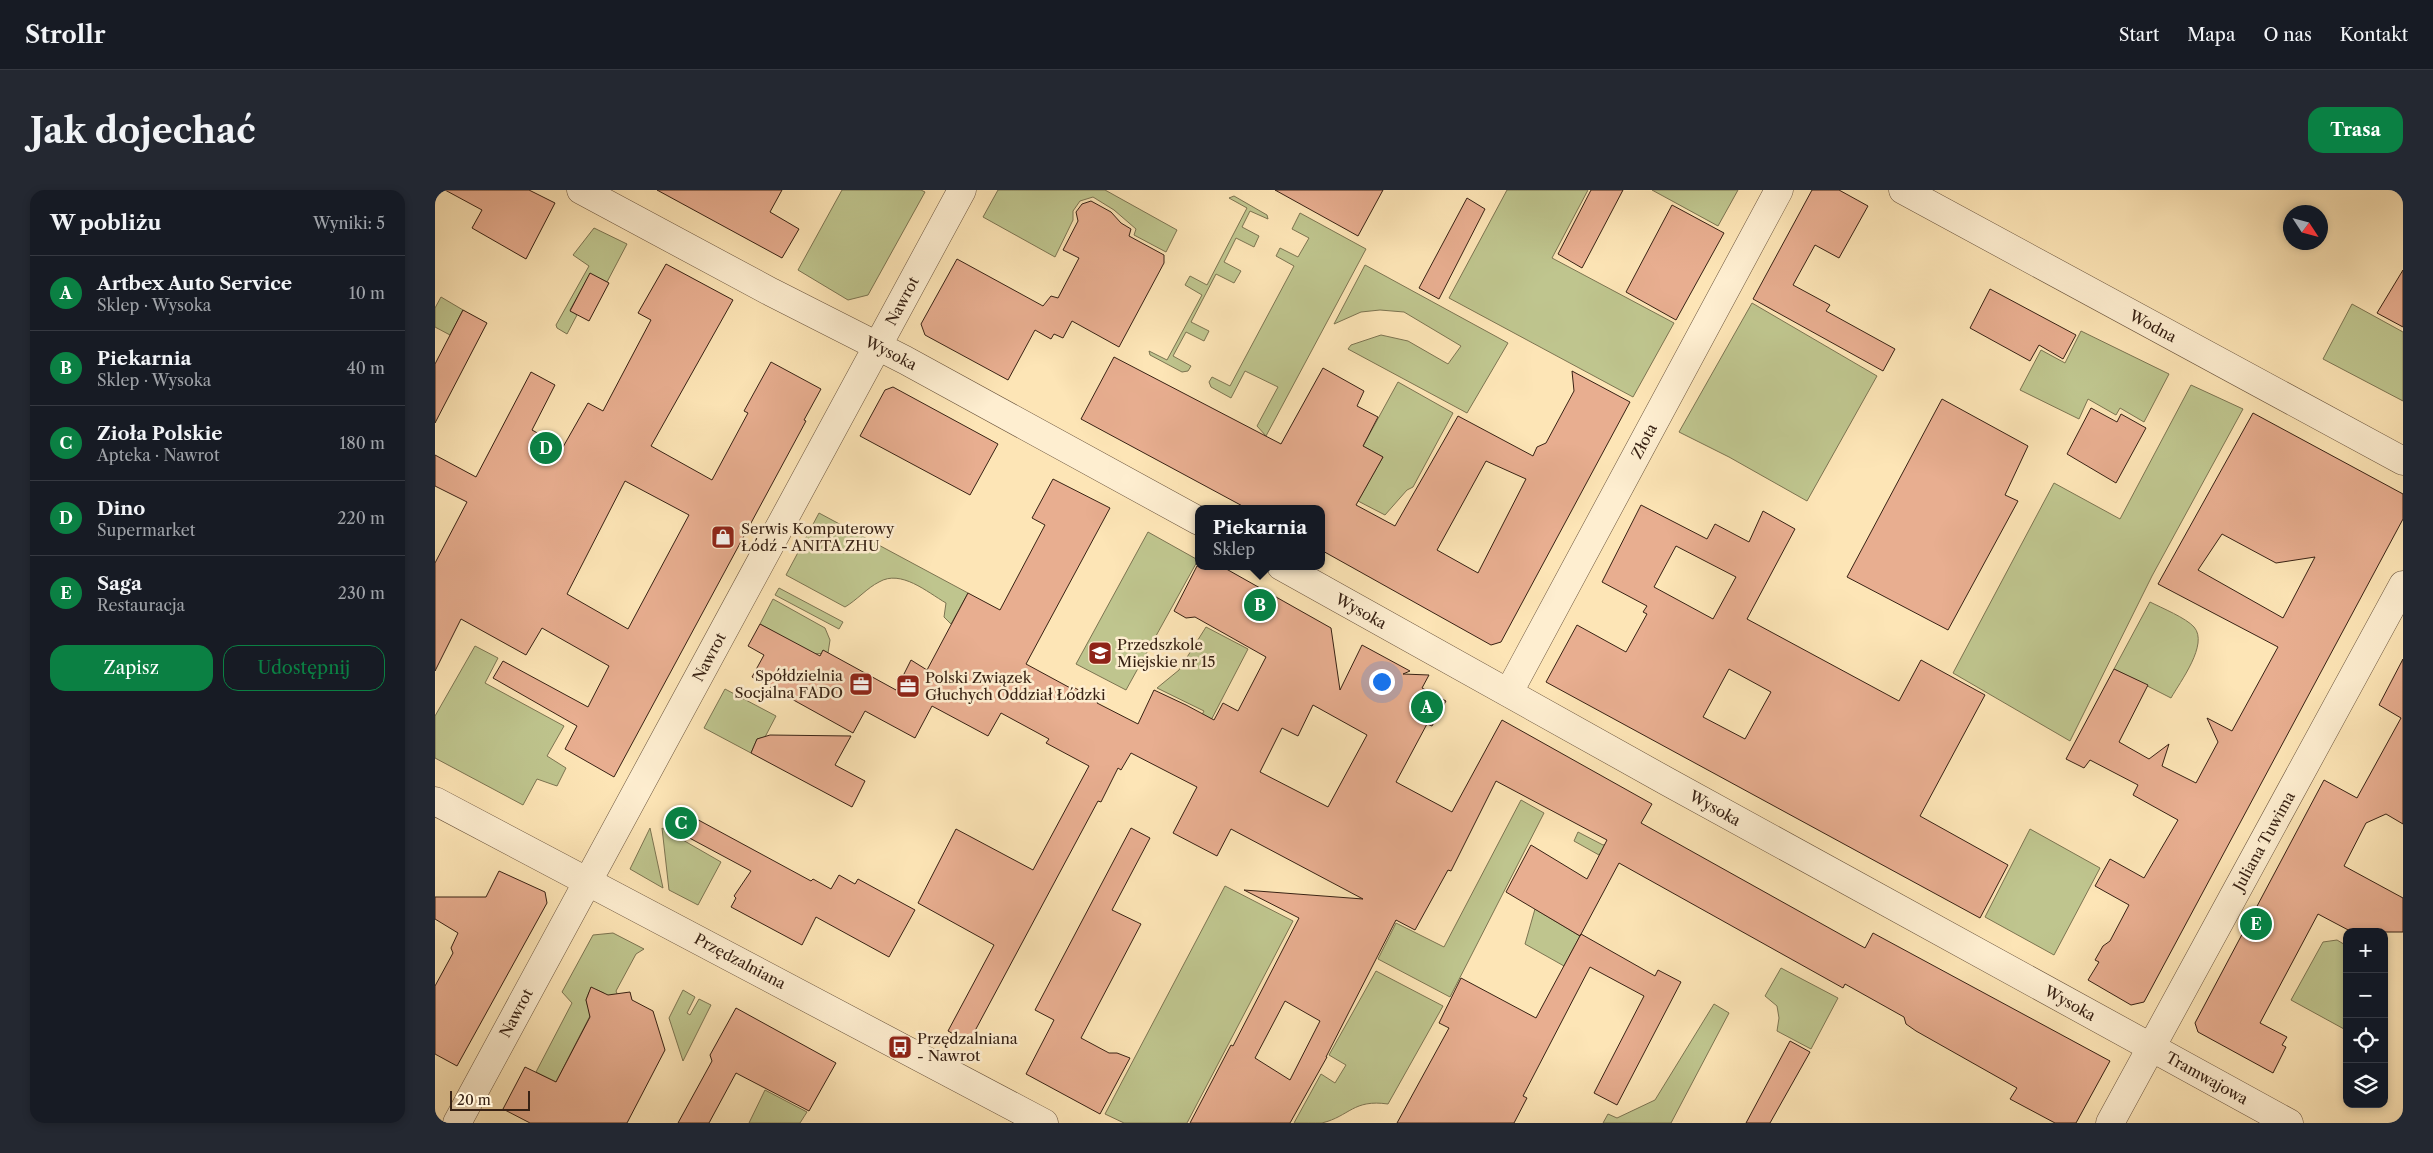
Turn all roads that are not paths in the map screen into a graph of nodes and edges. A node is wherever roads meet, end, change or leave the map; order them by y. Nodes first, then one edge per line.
1 (581, 190) edge
2 (962, 190) edge
3 (1779, 190) edge
4 (1903, 190) edge
5 (879, 346) junction
6 (2403, 461) edge
7 (1195, 519) edge
8 (1288, 570) edge
9 (2403, 586) edge
10 (1509, 692) junction
11 (435, 801) edge
12 (587, 882) junction
13 (2151, 1048) junction
14 (457, 1123) edge
15 (1044, 1123) edge
16 (2110, 1123) edge
17 (2289, 1123) edge

1 - 5 street, Wysoka
2 - 5 street, Nawrot
3 - 10 street, Złota
4 - 6 street, Wodna
5 - 7 street, Wysoka
5 - 12 street, Nawrot
8 - 10 street, Wysoka
9 - 13 street, Juliana Tuwima
10 - 13 street, Wysoka
11 - 12 street, Przędzalniana
12 - 14 street, Nawrot
12 - 15 street, Przędzalniana
13 - 16 street, Juliana Tuwima
13 - 17 street, Tramwajowa

